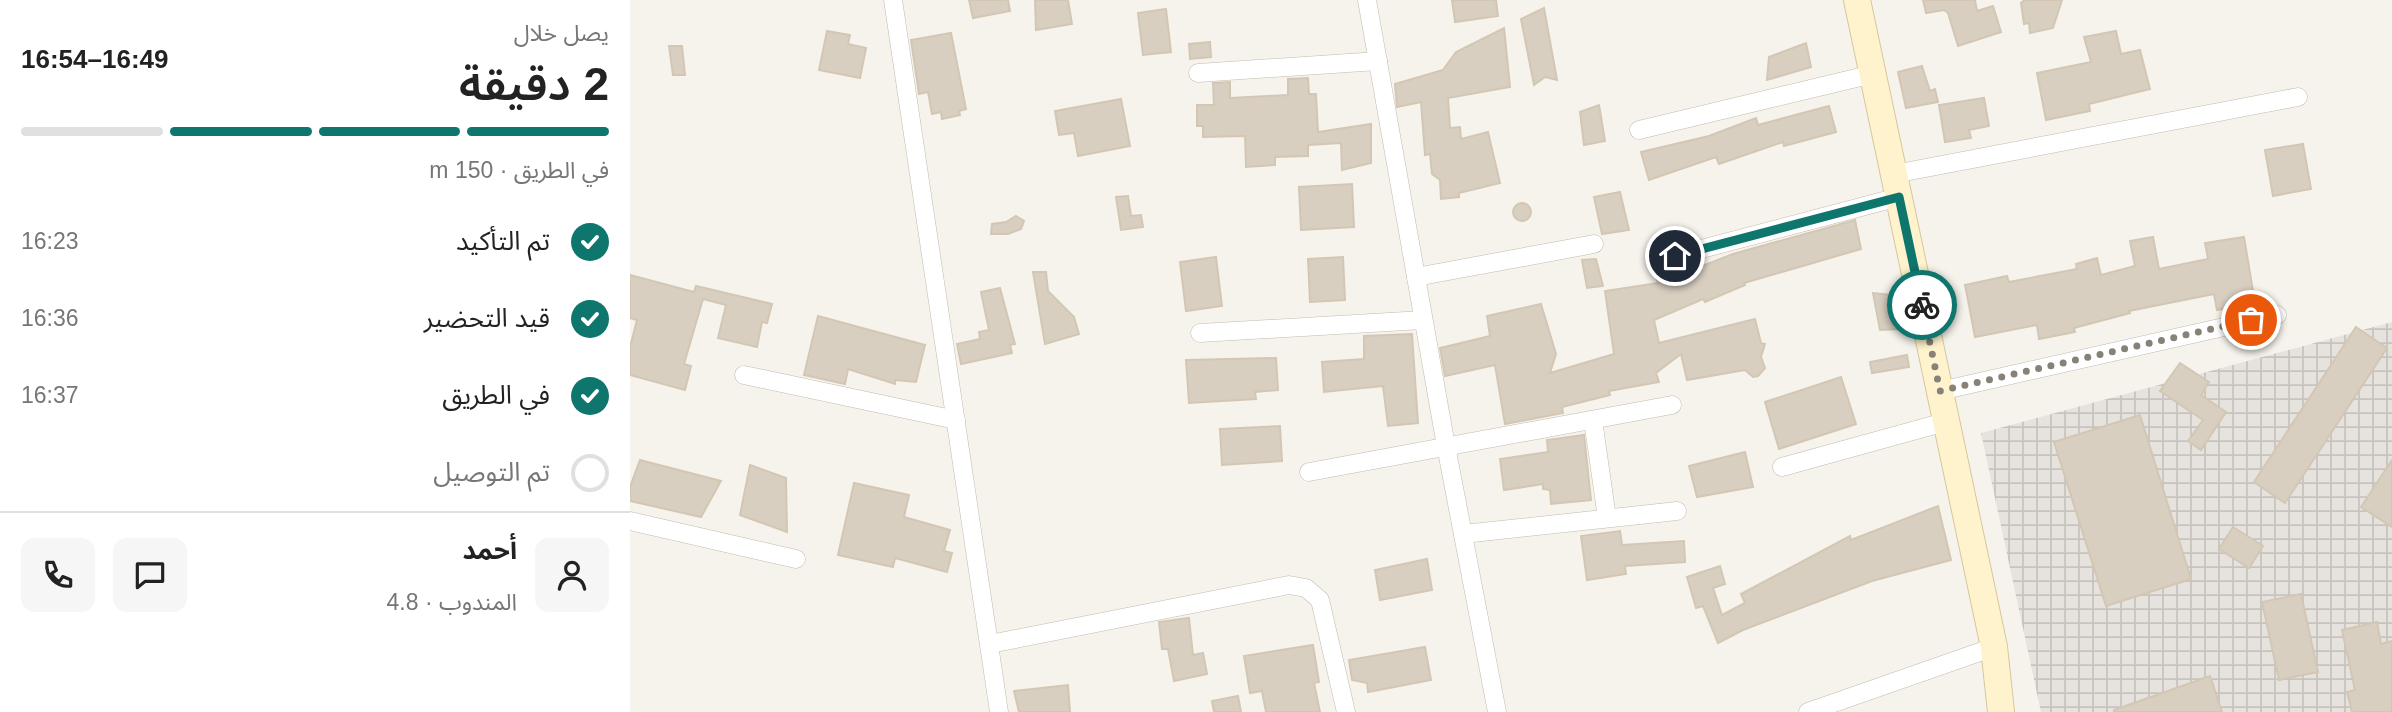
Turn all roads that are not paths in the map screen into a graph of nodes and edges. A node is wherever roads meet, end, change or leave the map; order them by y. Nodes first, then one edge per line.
1 (893, 0) edge
2 (1367, 0) edge
3 (1857, 0) edge
4 (1378, 61) junction
5 (1198, 73) dead end
6 (1872, 74) junction
7 (2298, 97) dead end
8 (1639, 130) dead end
9 (1896, 185) junction
10 (1594, 244) dead end
11 (1675, 256) dead end
12 (1416, 277) junction
13 (2277, 314) dead end
14 (1423, 320) junction
15 (1200, 333) dead end
16 (744, 375) dead end
17 (1940, 391) junction
18 (1672, 405) dead end
19 (956, 420) junction
20 (1593, 420) junction
21 (1945, 422) junction
22 (1446, 446) junction
23 (1782, 467) dead end
24 (1308, 472) dead end
25 (1677, 511) dead end
26 (1607, 518) junction
27 (630, 521) edge
28 (1463, 534) junction
29 (796, 559) dead end
30 (990, 644) junction
31 (1994, 647) junction
32 (999, 712) edge
33 (1346, 712) edge
34 (1497, 712) edge
35 (1808, 712) edge
36 (2001, 712) edge

1 - 19 street
2 - 4 street
3 - 6 street
4 - 5 street
4 - 12 street
6 - 8 street
6 - 9 street
7 - 9 street
9 - 11 street
9 - 17 street
10 - 12 street
12 - 14 street
13 - 17 street
14 - 15 street
14 - 22 street
16 - 19 street
17 - 21 street
18 - 20 street
19 - 30 street
20 - 22 street
20 - 26 street
21 - 23 street
21 - 31 street
22 - 24 street
22 - 28 street
25 - 26 street
26 - 28 street
27 - 29 street
28 - 34 street
30 - 32 street
30 - 33 street
31 - 35 street
31 - 36 street

